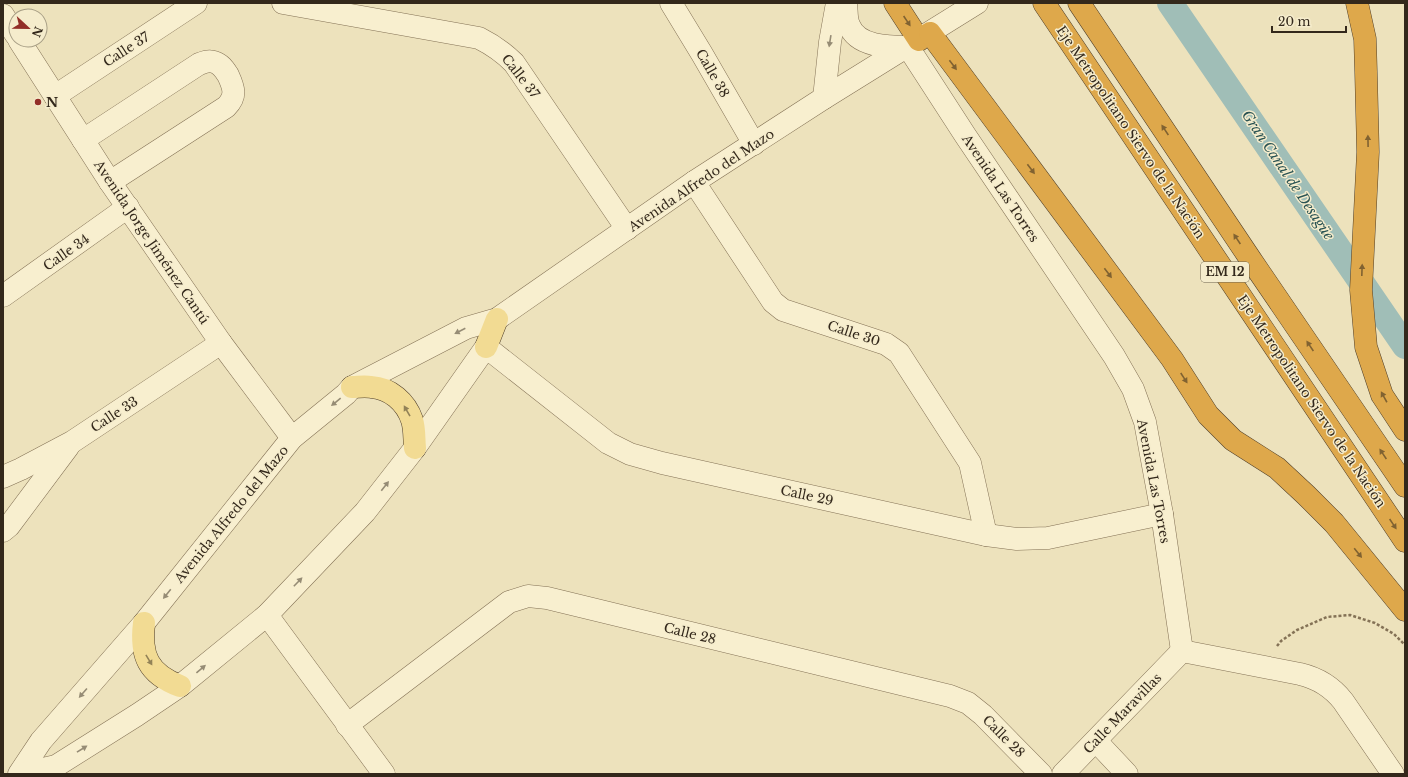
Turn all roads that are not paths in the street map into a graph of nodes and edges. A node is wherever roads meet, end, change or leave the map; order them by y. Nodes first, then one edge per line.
1 (196, 3) edge
2 (283, 3) edge
3 (671, 3) edge
4 (837, 3) edge
5 (846, 3) edge
6 (895, 3) edge
7 (977, 3) edge
8 (1044, 3) edge
9 (1079, 3) edge
10 (1357, 3) edge
11 (919, 40) junction
12 (24, 48) edge
13 (55, 96) junction
14 (824, 98) junction
15 (83, 140) junction
16 (754, 144) junction
17 (110, 182) junction
18 (694, 182) junction
19 (128, 208) junction
20 (627, 229) junction
21 (3, 296) edge
22 (497, 319) junction
23 (221, 343) junction
24 (486, 347) junction
25 (352, 387) junction
26 (1405, 430) edge
27 (292, 438) junction
28 (72, 442) junction
29 (414, 448) junction
30 (3, 477) edge
31 (1405, 486) edge
32 (1162, 514) junction
33 (3, 531) edge
34 (986, 535) junction
35 (1405, 541) edge
36 (1405, 610) edge
37 (267, 615) junction
38 (144, 623) junction
39 (1182, 651) junction
40 (180, 686) junction
41 (347, 725) junction
42 (1096, 740) junction
43 (41, 741) junction
44 (58, 770) edge
45 (20, 774) edge
46 (384, 774) edge
47 (1041, 774) edge
48 (1063, 774) edge
49 (1127, 774) edge
50 (1393, 774) edge

1 - 13 street, Calle 37
2 - 20 street, Calle 37
3 - 16 street, Calle 38
4 -> 14 street
5 - 11 street
6 -> 11 highway
7 - 11 street, Avenida Alfredo del Mazo
8 -> 35 highway, Eje Metropolitano Siervo de la Nación / EM 12
31 -> 9 highway, EM 12
26 -> 10 highway
11 - 14 street, Avenida Alfredo del Mazo
11 - 32 street, Avenida Las Torres
11 -> 36 highway
12 - 13 street, Avenida Jorge Jiménez Cantú
13 - 15 street, Avenida Jorge Jiménez Cantú
14 - 16 street, Avenida Alfredo del Mazo
15 - 17 street, Avenida Jorge Jiménez Cantú
15 - 17 street
16 - 18 street, Avenida Alfredo del Mazo
17 - 19 street, Avenida Jorge Jiménez Cantú
18 - 20 street, Avenida Alfredo del Mazo
18 - 34 street, Calle 30
19 - 21 street, Calle 34
19 - 23 street, Avenida Jorge Jiménez Cantú
20 - 22 street, Avenida Alfredo del Mazo
22 - 24 main road, Avenida Alfredo del Mazo
22 -> 25 street, Avenida Alfredo del Mazo
23 - 27 street, Avenida Jorge Jiménez Cantú
23 - 28 street, Calle 33
24 - 29 street, Avenida Alfredo del Mazo
24 - 34 street, Calle 29
25 -> 27 street, Avenida Alfredo del Mazo
29 -> 25 main road
27 -> 38 street, Avenida Alfredo del Mazo
28 - 30 street, Calle 33
28 - 33 street
37 -> 29 street, Avenida Alfredo del Mazo
32 - 34 street, Calle 29
32 - 39 street, Avenida Las Torres
40 -> 37 street, Avenida Alfredo del Mazo
37 - 41 street
38 -> 40 main road
38 -> 43 street, Avenida Alfredo del Mazo
39 - 42 street, Calle Maravillas
39 - 50 street
44 -> 40 street, Avenida Alfredo del Mazo
41 - 46 street
41 - 47 street, Calle 28
42 - 48 street, Calle Maravillas
42 - 49 street
43 - 44 street
43 - 45 street, Avenida Alfredo del Mazo
44 - 45 street, Avenida Alfredo del Mazo

